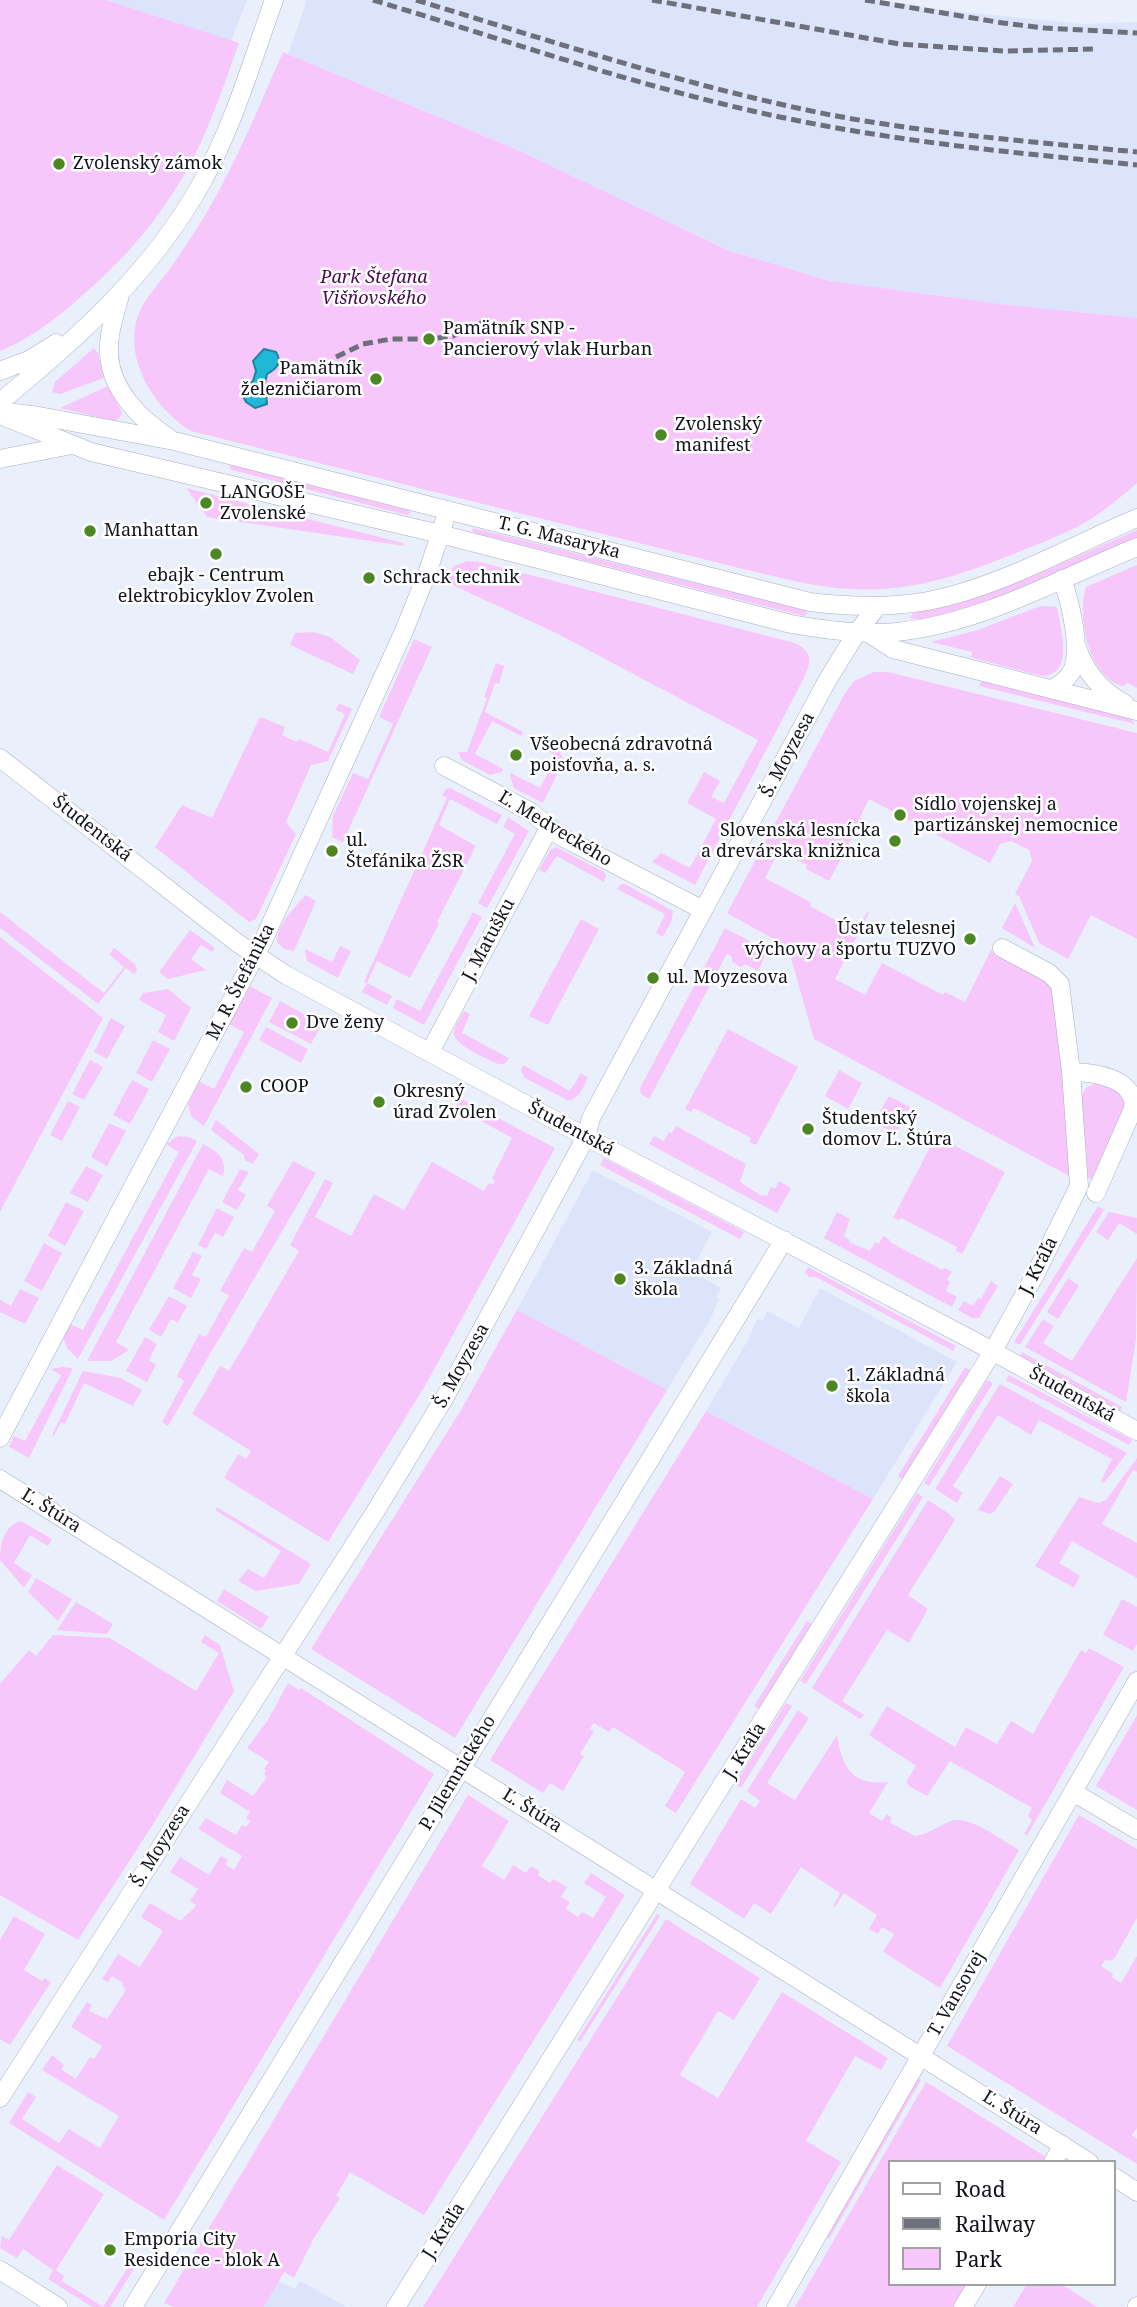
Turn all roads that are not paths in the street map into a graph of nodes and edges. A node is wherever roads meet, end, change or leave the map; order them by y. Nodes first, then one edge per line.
1 (274, 0) edge
2 (120, 294) junction
3 (79, 334) junction
4 (0, 371) edge
5 (0, 402) edge
6 (0, 413) edge
7 (174, 441) junction
8 (72, 445) junction
9 (0, 459) edge
10 (1137, 507) edge
11 (448, 510) junction
12 (1137, 518) edge
13 (1109, 530) junction
14 (440, 534) junction
15 (1137, 547) edge
16 (1062, 579) junction
17 (877, 607) junction
18 (862, 632) junction
19 (1073, 634) junction
20 (1052, 689) junction
21 (1137, 711) edge
22 (0, 758) edge
23 (444, 766) dead end
24 (549, 828) junction
25 (703, 910) junction
26 (1002, 948) dead end
27 (256, 956) junction
28 (430, 1052) junction
29 (1071, 1073) junction
30 (586, 1137) junction
31 (1079, 1186) junction
32 (785, 1240) junction
33 (993, 1351) junction
34 (1137, 1431) edge
35 (0, 1438) edge
36 (0, 1479) edge
37 (282, 1655) junction
38 (1137, 1681) edge
39 (462, 1767) junction
40 (1073, 1792) junction
41 (1137, 1830) edge
42 (658, 1890) junction
43 (922, 2056) junction
44 (0, 2098) edge
45 (1063, 2145) junction
46 (1054, 2160) edge
47 (1086, 2160) edge
48 (1116, 2178) edge
49 (1137, 2192) edge
50 (0, 2270) edge
51 (976, 2286) edge
52 (58, 2307) edge
53 (133, 2307) edge
54 (396, 2307) edge
55 (776, 2307) edge
56 (963, 2307) edge

1 - 2 street
2 - 3 street
2 - 7 street
3 - 4 street
3 - 5 street
6 - 7 street, T. G. Masaryka
6 - 8 street, T. G. Masaryka
7 - 11 street, T. G. Masaryka
8 - 9 street
8 - 14 street, T. G. Masaryka
10 - 13 street, T. G. Masaryka
11 - 14 street, M. R. Štefánika
11 - 17 street, T. G. Masaryka
12 - 13 street, T. G. Masaryka
13 - 17 street, T. G. Masaryka
14 - 18 street, T. G. Masaryka
14 - 27 street, M. R. Štefánika
15 - 16 street, T. G. Masaryka
16 - 18 street, T. G. Masaryka
16 - 19 street, T. G. Masaryka
17 - 18 street, Š. Moyzesa
18 - 20 street, T. G. Masaryka
18 - 25 street, Š. Moyzesa
19 - 20 street, T. G. Masaryka
19 - 21 street, T. G. Masaryka
20 - 21 street, T. G. Masaryka
22 - 27 street, Študentská
23 - 24 street, Ľ. Medveckého
24 - 25 street, Ľ. Medveckého
24 - 28 street, J. Matušku
25 - 30 street, Š. Moyzesa
26 - 29 street
27 - 28 street, Študentská
27 - 35 street, M. R. Štefánika
28 - 30 street, Študentská
29 - 31 street
29 - 31 street
30 - 32 street, Študentská
30 - 37 street, Š. Moyzesa
31 - 33 street, J. Kráľa
32 - 33 street, Študentská
32 - 39 street, P. Jilemnického
33 - 34 street, Študentská
33 - 42 street, J. Kráľa
36 - 37 street, Ľ. Štúra
37 - 39 street, Ľ. Štúra
37 - 44 street, Š. Moyzesa
38 - 40 street, T. Vansovej
39 - 42 street, Ľ. Štúra
39 - 53 street, P. Jilemnického
40 - 41 street
40 - 43 street, T. Vansovej
42 - 43 street, Ľ. Štúra
42 - 54 street, J. Kráľa
43 - 45 street, Ľ. Štúra
43 - 55 street, T. Vansovej
45 - 46 street
45 - 47 street, Ľ. Štúra
48 - 49 street
50 - 52 street
51 - 56 street

